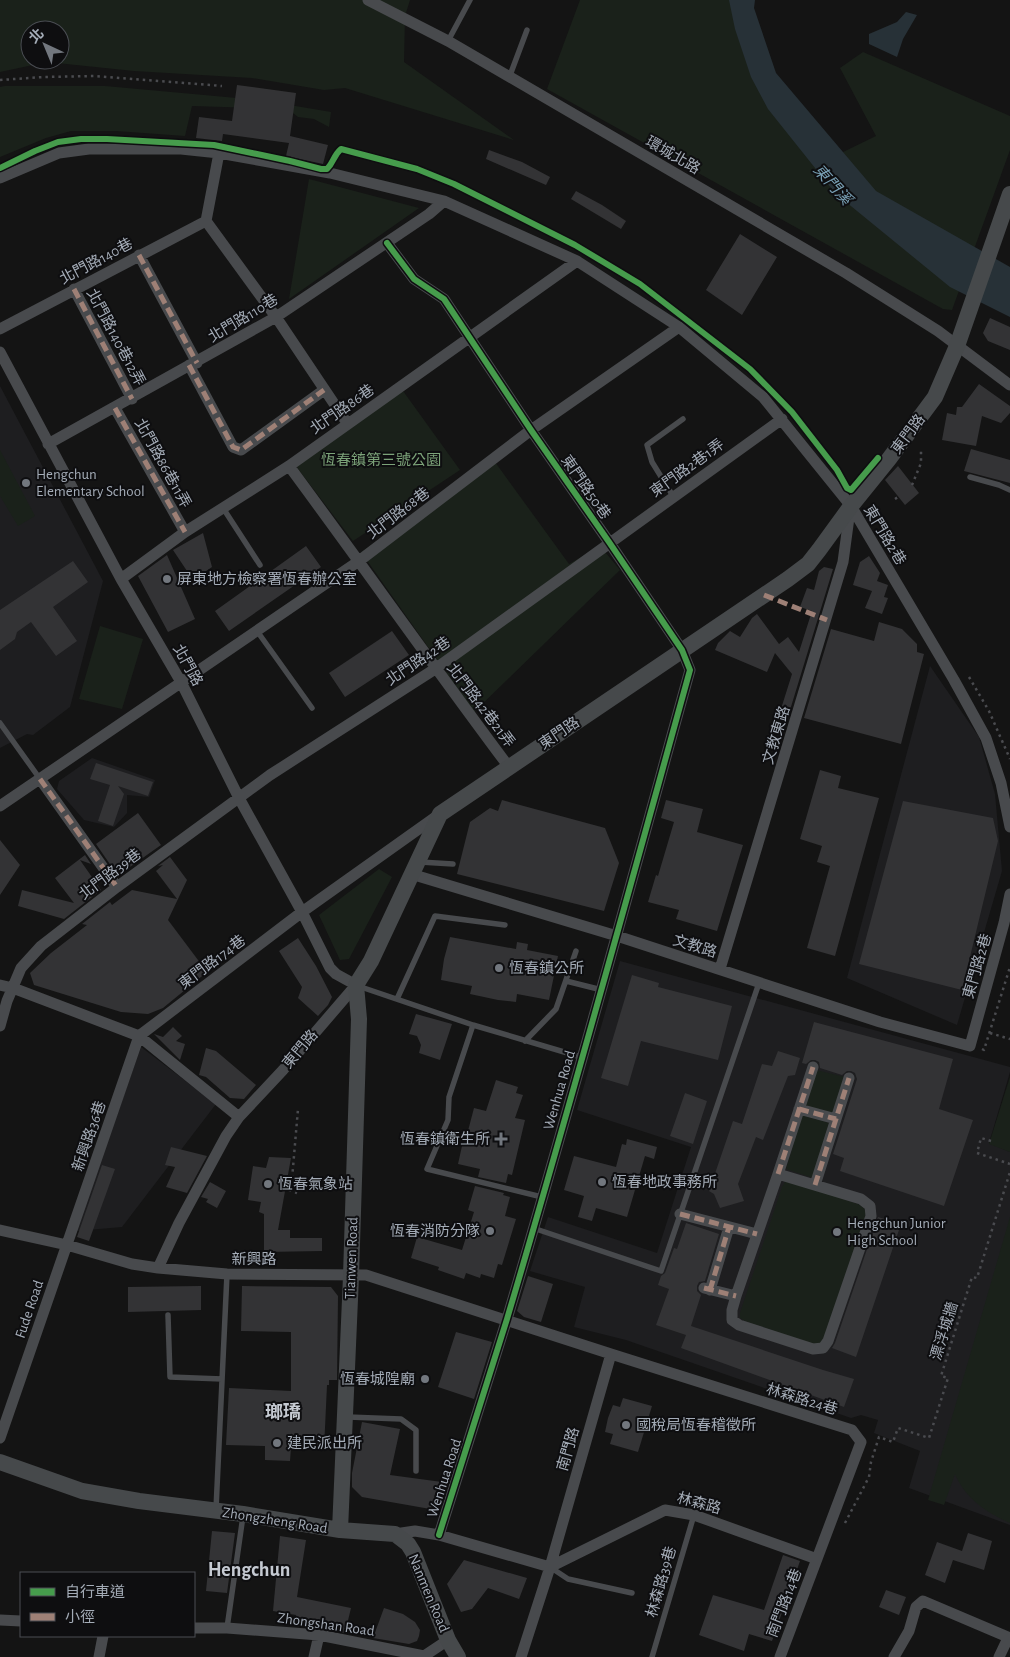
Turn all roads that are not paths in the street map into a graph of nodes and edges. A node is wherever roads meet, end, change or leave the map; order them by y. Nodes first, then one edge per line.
1 (368, 0) edge
2 (470, 0) edge
3 (527, 30) dead end
4 (448, 41) junction
5 (510, 78) junction
6 (220, 153) junction
7 (0, 178) edge
8 (1010, 194) edge
9 (444, 201) junction
10 (206, 221) junction
11 (1000, 242) edge
12 (387, 243) junction
13 (139, 255) junction
14 (577, 261) junction
15 (74, 290) junction
16 (276, 317) junction
17 (679, 327) junction
18 (0, 329) edge
19 (470, 338) junction
20 (957, 346) junction
21 (0, 352) edge
22 (193, 364) junction
23 (1010, 386) edge
24 (324, 390) junction
25 (132, 399) junction
26 (115, 408) junction
27 (683, 419) dead end
28 (782, 419) junction
29 (347, 423) junction
30 (531, 430) junction
31 (48, 444) junction
32 (289, 466) junction
33 (970, 477) dead end
34 (1010, 490) edge
35 (673, 496) junction
36 (850, 506) junction
37 (223, 508) junction
38 (185, 532) junction
39 (609, 542) junction
40 (359, 562) junction
41 (260, 565) dead end
42 (121, 579) junction
43 (258, 631) junction
44 (682, 650) junction
45 (435, 669) junction
46 (181, 682) junction
47 (312, 708) dead end
48 (0, 723) edge
49 (509, 767) junction
50 (40, 779) junction
51 (239, 798) junction
52 (0, 806) edge
53 (440, 814) junction
54 (1010, 827) edge
55 (453, 864) dead end
56 (415, 868) junction
57 (117, 887) junction
58 (1010, 894) edge
59 (302, 912) junction
60 (505, 925) dead end
61 (617, 936) junction
62 (576, 951) dead end
63 (720, 969) junction
64 (566, 981) junction
65 (759, 983) junction
66 (0, 985) edge
67 (356, 985) junction
68 (12, 988) junction
69 (602, 990) junction
70 (397, 999) junction
71 (473, 1024) junction
72 (0, 1026) edge
73 (139, 1036) junction
74 (525, 1040) junction
75 (970, 1046) joint
76 (581, 1057) junction
77 (813, 1067) dead end
78 (849, 1078) dead end
79 (799, 1109) junction
80 (239, 1117) junction
81 (836, 1119) junction
82 (778, 1174) junction
83 (815, 1185) junction
84 (542, 1197) junction
85 (680, 1214) junction
86 (729, 1227) junction
87 (534, 1228) junction
88 (0, 1230) edge
89 (757, 1234) junction
90 (67, 1245) junction
91 (158, 1268) junction
92 (227, 1274) junction
93 (351, 1276) junction
94 (736, 1296) junction
95 (168, 1315) dead end
96 (506, 1320) junction
97 (611, 1354) junction
98 (222, 1379) junction
99 (344, 1417) junction
100 (0, 1438) edge
101 (0, 1462) edge
102 (416, 1471) dead end
103 (216, 1511) junction
104 (243, 1514) junction
105 (694, 1515) junction
106 (340, 1530) junction
107 (395, 1534) junction
108 (438, 1535) junction
109 (817, 1559) junction
110 (550, 1567) junction
111 (632, 1593) dead end
112 (0, 1620) edge
113 (20, 1621) edge
114 (195, 1628) edge
115 (227, 1628) junction
116 (319, 1636) junction
117 (103, 1637) edge
118 (1009, 1638) edge
119 (448, 1640) junction
120 (424, 1656) edge
121 (99, 1657) edge
122 (314, 1657) edge
123 (458, 1657) edge
124 (521, 1657) edge
125 (652, 1657) edge
126 (780, 1657) edge
127 (894, 1657) edge
128 (1000, 1657) edge

1 - 4 street, 環城北路
2 - 4 lane
3 - 5 lane
4 - 5 street, 環城北路
5 - 20 street, 環城北路
6 - 7 street, 東門路2巷
6 - 9 street, 東門路2巷
6 - 10 street
8 - 11 main road, 東門路
9 - 12 street, 北門路110巷
9 - 14 street, 東門路2巷
10 - 13 street, 北門路140巷
10 - 16 street
11 - 20 main road, 東門路
12 - 16 street, 北門路110巷
12 - 19 street, 東門路50巷
13 - 15 street, 北門路140巷
13 - 22 street
14 - 17 street, 東門路2巷
14 - 19 street, 北門路86巷
15 - 18 street, 北門路140巷
15 - 25 street, 北門路140巷12弄
16 - 22 street, 北門路110巷
16 - 24 street
17 - 28 street, 東門路2巷
17 - 30 street, 北門路68巷
19 - 29 street, 北門路86巷
19 - 30 street, 東門路50巷
20 - 23 street, 環城北路
20 - 36 main road, 東門路
21 - 31 street, 北門路
22 - 24 street
22 - 25 street, 北門路110巷
24 - 29 street
25 - 26 street, 北門路110巷
26 - 31 street, 北門路110巷
26 - 38 street, 北門路86巷11弄
27 - 35 lane
28 - 35 street, 東門路2巷1弄
28 - 36 street, 東門路2巷
29 - 32 street, 北門路86巷
30 - 39 street, 東門路50巷
30 - 40 street, 北門路68巷
31 - 42 street, 北門路
32 - 37 street, 北門路86巷
32 - 40 street, 北門路42巷21弄
33 - 34 lane
35 - 39 street, 東門路2巷1弄
36 - 44 main road, 東門路
36 - 54 street, 東門路2巷
36 - 63 street, 文教東路
37 - 38 street, 北門路86巷
37 - 41 lane
38 - 42 street, 北門路86巷
39 - 44 street, 東門路50巷
39 - 45 street, 北門路42巷
40 - 43 street, 北門路68巷
40 - 45 street, 北門路42巷21弄
42 - 46 street, 北門路
43 - 46 street, 北門路68巷
43 - 47 lane
44 - 49 main road, 東門路
44 - 61 street, Wenhua Road
45 - 49 street, 北門路42巷21弄
45 - 51 street, 北門路42巷
46 - 50 street
46 - 51 street, 北門路
48 - 50 lane
49 - 53 main road, 東門路
50 - 52 street
50 - 57 street
51 - 57 street, 北門路39巷
51 - 59 street, 北門路
53 - 56 main road, 東門路
53 - 59 street, 東門路174巷
55 - 56 lane
56 - 61 street, 文教路
56 - 67 main road, 東門路
57 - 68 street, 北門路39巷
58 - 75 street, 東門路2巷
59 - 67 street, 北門路
59 - 73 street, 東門路174巷
60 - 70 lane
61 - 63 street, 文教路
61 - 69 street, Wenhua Road
62 - 64 lane
63 - 65 street, 文教路
64 - 69 lane
64 - 74 lane
65 - 75 street, 文教路
65 - 85 lane
66 - 68 street
67 - 70 lane
67 - 80 street, 東門路
67 - 93 main road, Tianwen Road
68 - 72 street, 北門路39巷
68 - 73 street
69 - 76 street, Wenhua Road
70 - 71 lane
71 - 74 lane
71 - 84 lane
73 - 80 street
73 - 90 street, 新興路36巷
74 - 76 lane
76 - 84 street, Wenhua Road
77 - 79 street
78 - 81 street
79 - 81 street
79 - 82 street
80 - 91 street, 東門路
81 - 83 street
82 - 83 street
82 - 89 street
83 - 94 street
84 - 87 street, Wenhua Road
85 - 86 street
85 - 87 lane
86 - 89 street
86 - 94 street
87 - 96 street, Wenhua Road
88 - 90 street, 新興路
89 - 94 street
90 - 91 street, 新興路
90 - 100 street, Fude Road
91 - 92 street, 新興路
92 - 93 street, 新興路
92 - 98 lane
93 - 96 street, 新興路
93 - 99 main road, Tianwen Road
95 - 98 lane
96 - 97 street
96 - 108 street, Wenhua Road
97 - 109 street, 林森路24巷
97 - 110 street, 南門路
98 - 103 lane
99 - 102 lane
99 - 106 main road, Tianwen Road
101 - 103 main road, Zhongzheng Road
103 - 104 main road, Zhongzheng Road
104 - 106 main road, Zhongzheng Road
104 - 115 lane
105 - 109 street, 林森路
105 - 110 street, 林森路
105 - 125 lane, 林森路39巷
106 - 107 main road, Zhongzheng Road
107 - 108 street, Zhongzheng Road
107 - 119 main road, Nanmen Road
108 - 110 street, Zhongzheng Road
109 - 126 street, 南門路14巷
110 - 111 lane
110 - 124 street, 南門路
112 - 113 street
114 - 115 street, Zhongshan Road
115 - 116 street, Zhongshan Road
116 - 120 street, Zhongshan Road
116 - 122 street
117 - 121 street
118 - 127 street
118 - 128 street
119 - 120 street, Zhongshan Road
119 - 123 main road, Nanmen Road

